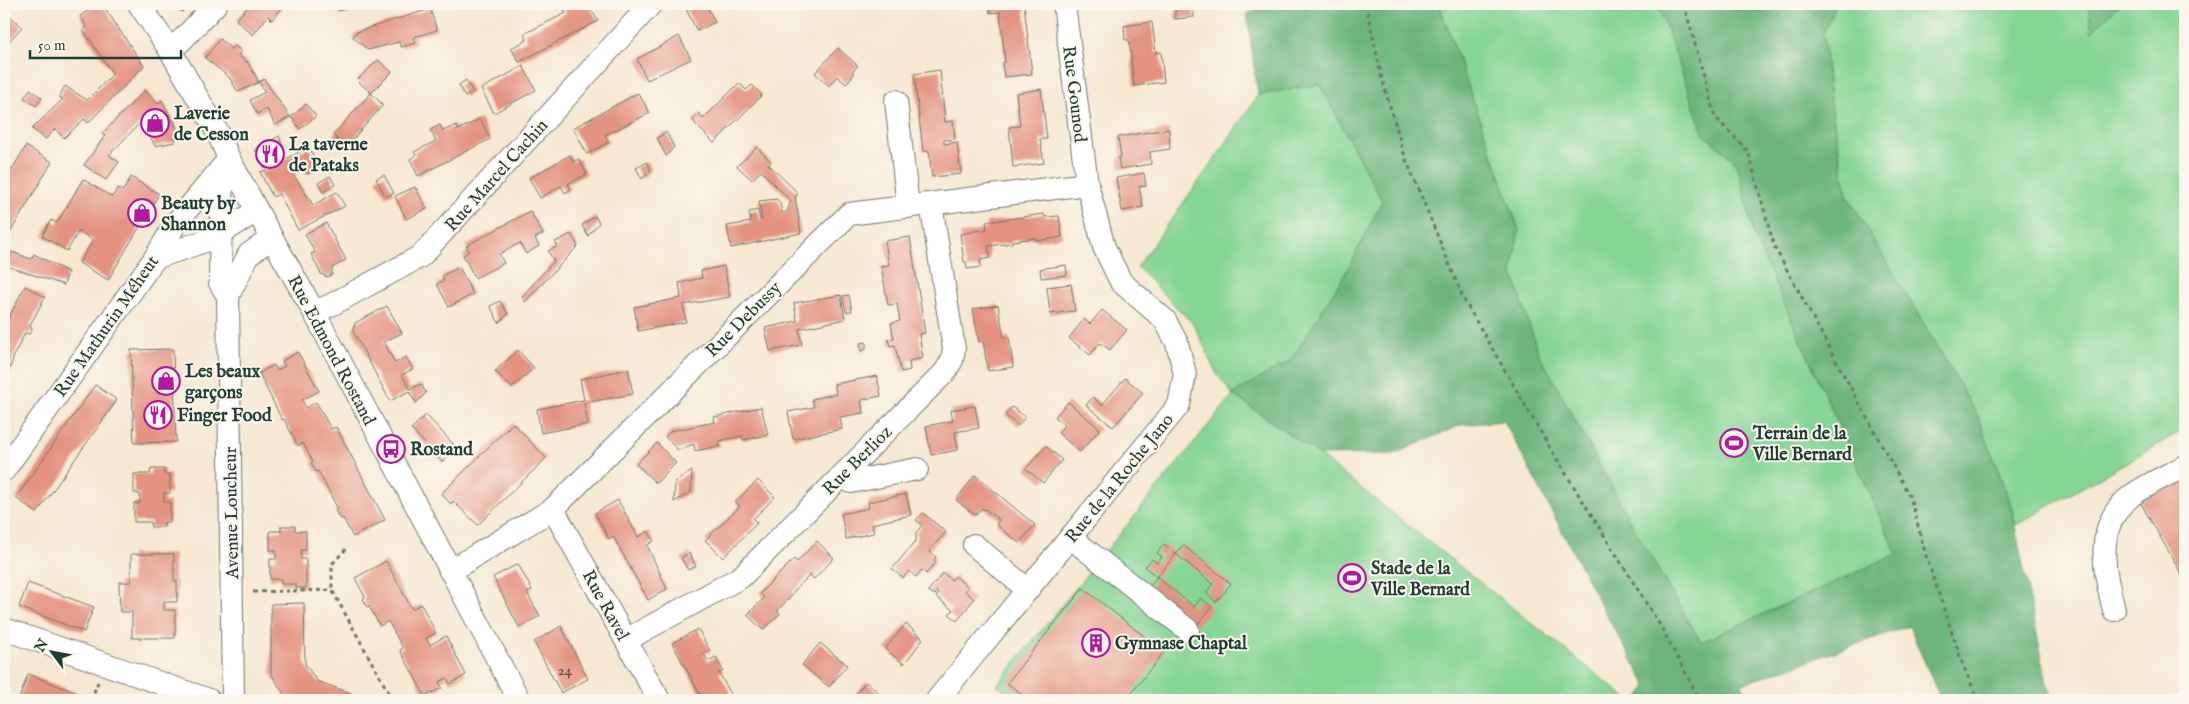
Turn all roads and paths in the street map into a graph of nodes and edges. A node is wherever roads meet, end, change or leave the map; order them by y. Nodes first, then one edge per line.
1 (139, 4) edge
2 (216, 4) edge
3 (651, 4) edge
4 (1064, 4) edge
5 (1366, 4) edge
6 (1684, 4) edge
7 (170, 50) junction
8 (896, 101) dead end
9 (229, 159) junction
10 (1087, 184) junction
11 (931, 204) junction
12 (908, 207) junction
13 (257, 211) junction
14 (221, 234) junction
15 (272, 238) junction
16 (155, 258) junction
17 (228, 296) junction
18 (314, 312) junction
19 (2185, 466) edge
20 (917, 469) dead end
21 (4, 470) edge
22 (843, 474) junction
23 (553, 509) junction
24 (1071, 538) junction
25 (974, 545) dead end
26 (346, 549) dead end
27 (450, 571) junction
28 (332, 590) junction
29 (1028, 590) junction
30 (231, 593) junction
31 (2114, 610) dead end
32 (4, 629) edge
33 (1188, 630) dead end
34 (626, 640) junction
35 (209, 700) edge
36 (233, 700) edge
37 (389, 700) edge
38 (519, 700) edge
39 (659, 700) edge
40 (937, 700) edge
41 (1700, 700) edge
42 (1978, 700) edge

1 - 7 street, Rue Edmond Rostand
2 - 7 street
3 - 18 street, Rue Marcel Cachin
4 - 10 street, Rue Gounod
5 - 41 path
6 - 42 path
7 - 9 street, Rue Edmond Rostand
8 - 12 street
9 - 13 street, Rue Edmond Rostand
9 - 14 street, Avenue Loucheur
9 - 16 street, Rue Mathurin Méheut
10 - 11 street, Rue Debussy
10 - 24 street, Rue de la Roche Jano
11 - 12 street, Rue Debussy
11 - 22 street, Rue Berlioz
12 - 23 street, Rue Debussy
13 - 14 street
13 - 15 street, Rue Edmond Rostand
14 - 16 street
14 - 17 street, Avenue Loucheur
15 - 17 street, Avenue Loucheur
15 - 18 street, Rue Edmond Rostand
16 - 21 street, Rue Mathurin Méheut
17 - 30 street, Avenue Loucheur
18 - 27 street, Rue Edmond Rostand
19 - 31 street
20 - 22 street
22 - 34 street, Rue Berlioz
23 - 27 street, Rue Debussy
23 - 34 street, Rue Ravel
24 - 29 street, Rue de la Roche Jano
24 - 33 street
25 - 29 street
26 - 28 path
27 - 38 street, Rue Edmond Rostand
28 - 30 path
28 - 37 path
29 - 40 street, Rue de la Roche Jano
30 - 36 street, Avenue Loucheur
32 - 35 street
34 - 39 street, Rue Ravel

